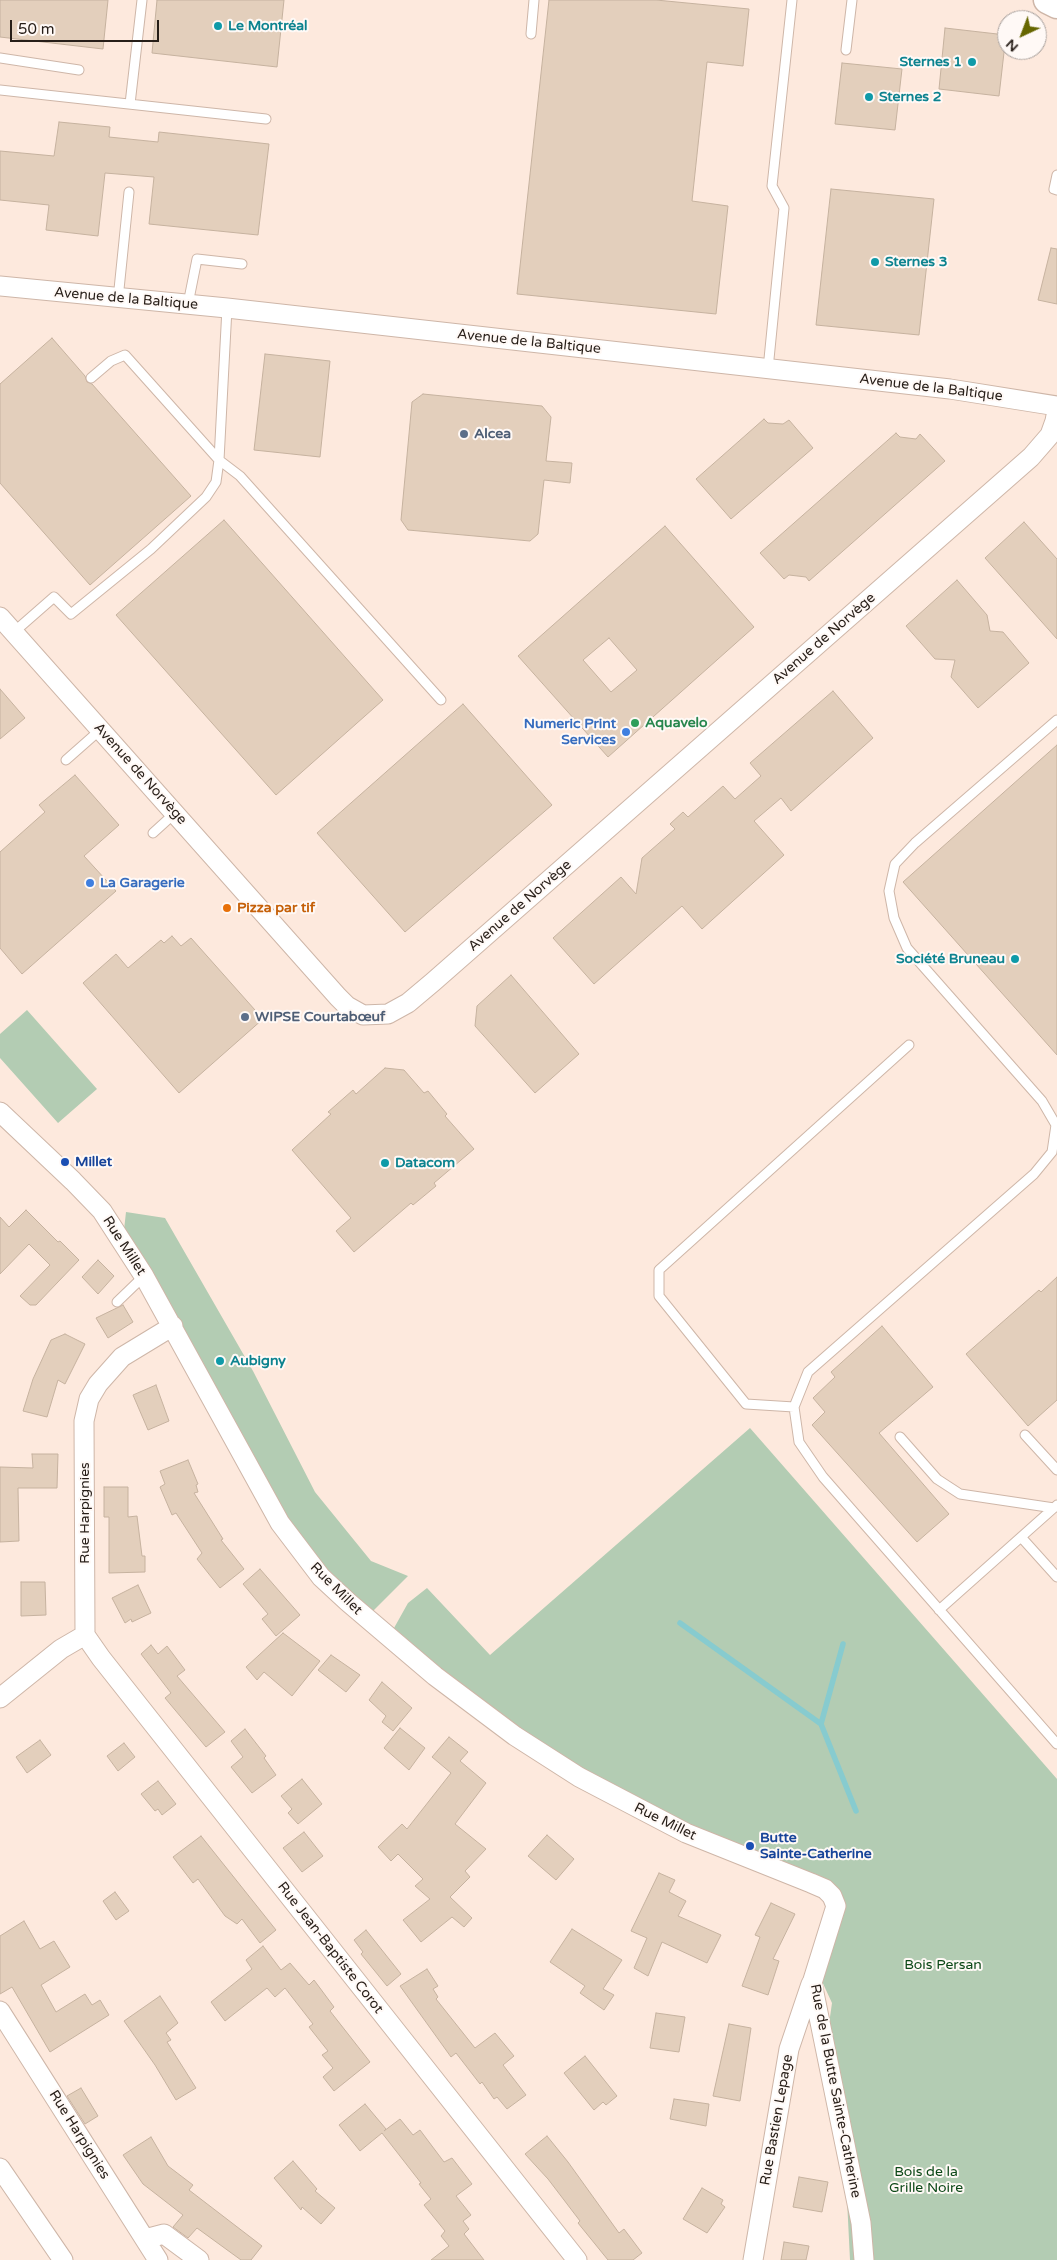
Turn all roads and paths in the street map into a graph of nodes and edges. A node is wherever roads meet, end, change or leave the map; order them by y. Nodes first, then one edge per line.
1 (142, 0) edge
2 (534, 0) edge
3 (792, 0) edge
4 (852, 0) edge
5 (531, 34) dead end
6 (846, 50) dead end
7 (0, 58) edge
8 (79, 70) dead end
9 (0, 90) edge
10 (130, 104) junction
11 (266, 119) dead end
12 (1057, 175) edge
13 (1057, 190) edge
14 (130, 192) dead end
15 (242, 264) dead end
16 (0, 286) edge
17 (118, 299) junction
18 (188, 304) junction
19 (227, 308) junction
20 (768, 369) junction
21 (91, 378) dead end
22 (1057, 406) edge
23 (1057, 410) edge
24 (219, 460) junction
25 (0, 617) edge
26 (14, 632) junction
27 (441, 700) dead end
28 (1057, 720) edge
29 (100, 730) junction
30 (66, 760) dead end
31 (175, 813) junction
32 (153, 833) dead end
33 (909, 1045) dead end
34 (4, 1123) edge
35 (144, 1276) junction
36 (117, 1302) dead end
37 (173, 1326) junction
38 (794, 1408) junction
39 (1025, 1435) dead end
40 (900, 1437) dead end
41 (1057, 1470) edge
42 (1055, 1507) edge
43 (1022, 1537) junction
44 (1057, 1577) edge
45 (939, 1610) junction
46 (86, 1635) junction
47 (0, 1698) edge
48 (1057, 1744) edge
49 (832, 1896) joint
50 (812, 1983) junction
51 (0, 2011) edge
52 (0, 2168) edge
53 (145, 2239) junction
54 (63, 2260) edge
55 (158, 2260) edge
56 (199, 2260) edge
57 (576, 2260) edge
58 (753, 2260) edge
59 (864, 2260) edge

1 - 10 lane
2 - 5 lane
3 - 20 lane
4 - 6 lane
7 - 8 lane
9 - 10 lane
10 - 11 lane
12 - 13 lane
14 - 17 lane
15 - 18 lane
16 - 17 street, Avenue de la Baltique
17 - 18 street, Avenue de la Baltique
18 - 19 street, Avenue de la Baltique
19 - 20 street, Avenue de la Baltique
19 - 24 lane
20 - 22 street, Avenue de la Baltique
21 - 24 lane
23 - 31 street, Avenue de Norvège
24 - 26 lane
24 - 27 lane
25 - 26 street, Avenue de Norvège
26 - 29 street, Avenue de Norvège
28 - 38 lane
29 - 30 lane
29 - 31 street, Avenue de Norvège
31 - 32 lane
33 - 38 lane
34 - 35 street, Rue Millet
35 - 36 lane
35 - 37 street, Rue Millet
37 - 46 street, Rue Harpignies
37 - 49 street, Rue Millet
38 - 45 lane
39 - 41 lane
40 - 42 lane
42 - 43 lane
43 - 44 lane
43 - 45 lane
45 - 48 lane
46 - 47 street
46 - 57 street, Rue Jean-Baptiste Corot
49 - 50 street, Rue de la Butte Sainte-Catherine
50 - 58 street, Rue Bastien Lepage
50 - 59 street, Rue de la Butte Sainte-Catherine
51 - 53 street, Rue Harpignies
52 - 54 street
53 - 55 street, Rue Harpignies
53 - 56 street

